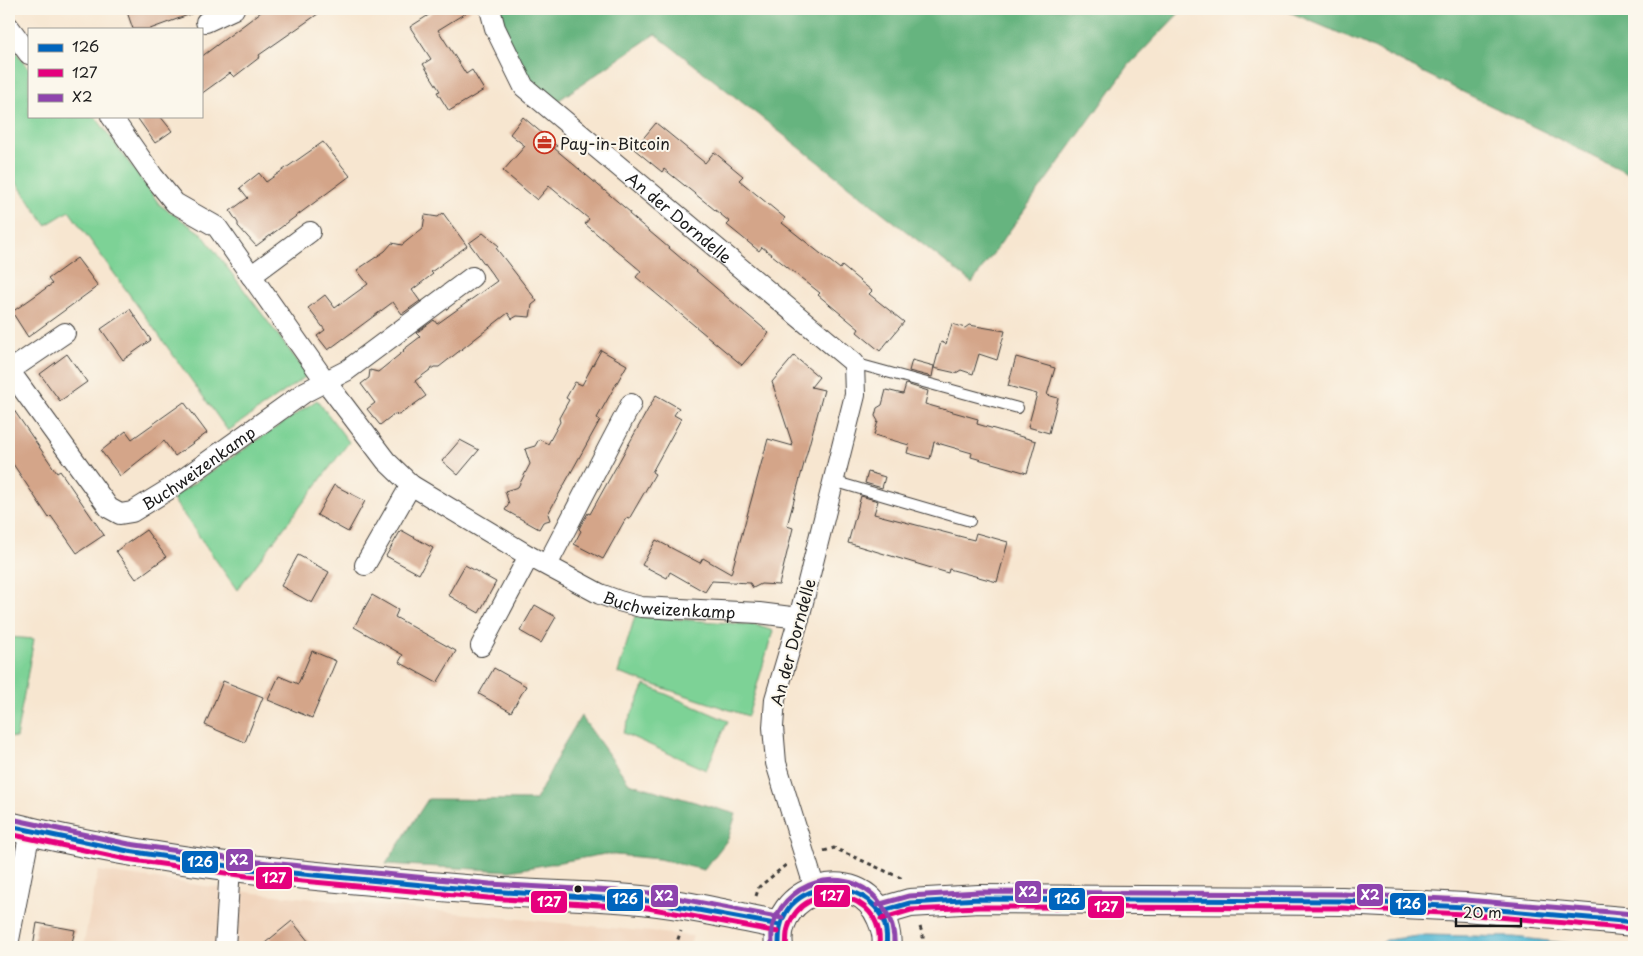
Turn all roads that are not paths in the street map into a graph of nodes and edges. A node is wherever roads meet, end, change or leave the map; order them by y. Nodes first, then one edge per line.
1 (234, 9) edge
2 (490, 9) edge
3 (202, 20) edge
4 (9, 27) edge
5 (28, 53) edge
6 (112, 118) edge
7 (310, 232) dead end
8 (251, 276) junction
9 (472, 277) dead end
10 (65, 333) dead end
11 (854, 363) junction
12 (9, 371) edge
13 (326, 382) junction
14 (631, 404) dead end
15 (1018, 408) dead end
16 (833, 481) junction
17 (411, 485) junction
18 (970, 521) dead end
19 (529, 556) junction
20 (365, 565) dead end
21 (547, 565) junction
22 (799, 618) junction
23 (481, 646) dead end
24 (19, 829) edge
25 (230, 867) junction
26 (815, 889) junction
27 (879, 912) junction
28 (1634, 922) edge
29 (780, 936) edge
30 (9, 940) edge
31 (225, 947) edge
32 (886, 947) edge

1 - 3 street
2 - 11 street, An der Dorndelle
4 - 5 street
6 - 8 street, Buchweizenkamp
7 - 8 street
8 - 13 street, Buchweizenkamp
9 - 13 street, Buchweizenkamp
10 - 12 street, Buchweizenkamp
11 - 15 lane, An der Dorndelle
11 - 16 street, An der Dorndelle
12 - 13 street, Buchweizenkamp
13 - 17 street, Buchweizenkamp
14 - 21 street
16 - 18 lane
16 - 22 street, An der Dorndelle
17 - 19 street, Buchweizenkamp
17 - 20 street
19 - 21 street, Buchweizenkamp
19 - 23 street
21 - 22 street, Buchweizenkamp
22 - 26 street, An der Dorndelle
24 - 25 street
24 - 30 street
25 - 29 street
25 - 31 street
26 - 27 street
26 - 29 street
27 - 28 street
27 - 32 street

